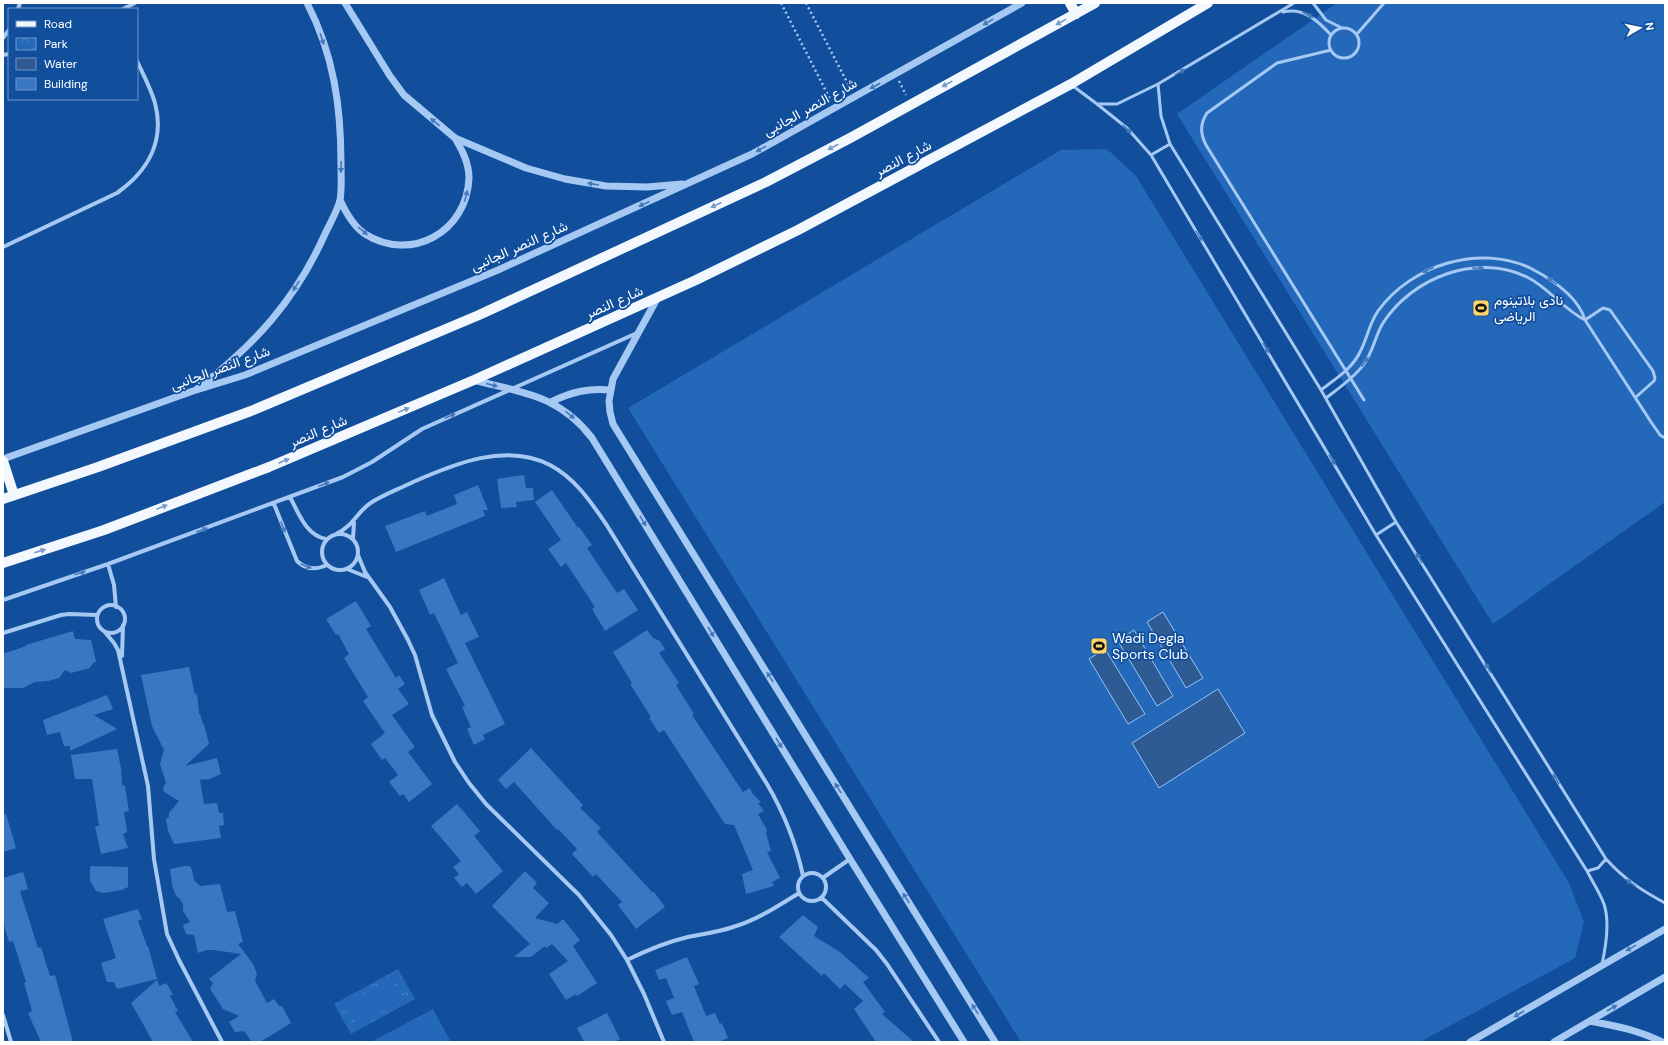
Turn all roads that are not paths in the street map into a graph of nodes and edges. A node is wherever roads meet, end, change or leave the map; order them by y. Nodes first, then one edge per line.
1 (135, 3) edge
2 (307, 3) edge
3 (345, 3) edge
4 (1022, 3) edge
5 (1070, 3) edge
6 (1095, 3) edge
7 (1208, 3) edge
8 (1294, 3) edge
9 (1313, 3) edge
10 (1384, 3) edge
11 (125, 8) edge
12 (1279, 12) junction
13 (1076, 14) junction
14 (1342, 28) junction
15 (1357, 34) junction
16 (1331, 35) junction
17 (1330, 50) junction
18 (138, 63) edge
19 (1071, 84) junction
20 (1158, 84) junction
21 (1097, 104) junction
22 (455, 138) junction
23 (1170, 144) junction
24 (1151, 155) junction
25 (688, 184) junction
26 (340, 200) junction
27 (3, 247) edge
28 (1455, 262) junction
29 (1458, 270) junction
30 (658, 297) junction
31 (1585, 320) junction
32 (638, 333) junction
33 (1345, 371) junction
34 (1350, 378) junction
35 (474, 380) junction
36 (509, 389) junction
37 (610, 390) junction
38 (1321, 390) junction
39 (193, 391) junction
40 (1636, 397) junction
41 (1326, 398) junction
42 (1364, 400) dead end
43 (551, 402) junction
44 (1665, 438) edge
45 (3, 460) edge
46 (14, 495) junction
47 (290, 497) junction
48 (3, 499) edge
49 (274, 504) junction
50 (355, 519) junction
51 (1396, 522) junction
52 (336, 534) junction
53 (1376, 535) junction
54 (353, 538) junction
55 (326, 539) junction
56 (358, 555) junction
57 (3, 563) edge
58 (108, 564) junction
59 (327, 565) junction
60 (347, 569) junction
61 (369, 578) junction
62 (3, 600) edge
63 (116, 607) junction
64 (98, 615) junction
65 (123, 625) junction
66 (104, 631) junction
67 (3, 633) edge
68 (122, 663) junction
69 (850, 858) junction
70 (1606, 859) junction
71 (1587, 870) junction
72 (803, 876) junction
73 (824, 878) junction
74 (799, 894) junction
75 (822, 898) junction
76 (1665, 903) edge
77 (1665, 929) edge
78 (627, 960) junction
79 (1602, 964) junction
80 (1665, 977) edge
81 (3, 1015) edge
82 (1590, 1021) junction
83 (11, 1042) edge
84 (222, 1042) edge
85 (664, 1042) edge
86 (939, 1042) edge
87 (964, 1042) edge
88 (995, 1042) edge
89 (1470, 1042) edge
90 (1554, 1042) edge
91 (1662, 1042) edge

1 - 11 street
2 -> 26 street
22 -> 3 street
4 -> 25 street, شارع النصر الجانبى
5 - 13 main road
6 - 13 main road
7 - 19 main road, شارع النصر
8 - 12 lane
9 - 14 lane
10 - 15 lane
12 -> 16 lane
20 -> 12 lane
13 -> 46 main road
14 - 15 lane
14 - 16 lane
15 - 17 lane
16 - 17 lane
17 - 33 lane
18 - 27 street
19 - 21 lane
19 - 30 main road, شارع النصر
20 - 21 lane
20 - 23 lane
21 -> 24 lane
25 -> 22 street
26 -> 22 street
23 - 24 lane
23 - 38 lane
24 -> 53 lane
25 -> 39 street, شارع النصر الجانبى
26 -> 39 street
28 - 29 lane
31 -> 28 lane
28 -> 33 lane
29 -> 31 lane
34 -> 29 lane
30 - 32 street
30 - 35 main road, شارع النصر
31 - 40 lane
31 - 40 lane
32 - 36 street
32 - 37 street
33 - 34 lane
33 - 38 lane
34 - 41 lane
34 - 42 lane
35 -> 36 street
57 -> 35 main road, شارع النصر
36 - 43 street
47 -> 36 street
37 - 43 street
88 -> 37 street
38 - 41 lane
39 - 45 street, شارع النصر الجانبى
40 - 44 lane
41 - 51 lane
43 -> 69 street
45 - 46 main road
46 - 48 main road
47 - 49 street
47 - 55 street
58 -> 49 street
49 -> 59 street
50 - 52 street
50 - 54 street
50 - 72 street
51 - 53 lane
70 -> 51 lane
52 - 54 street
52 - 55 street
53 - 71 lane
54 - 56 street
55 - 59 street
56 - 60 street
56 - 61 street
62 -> 58 street
58 - 63 street
59 - 60 street
60 - 61 street
61 - 78 street
63 - 64 street
63 - 65 street
64 - 66 street
64 - 67 street
65 - 66 street
65 - 68 street
66 - 68 street
68 - 84 street
69 - 73 street
69 - 87 street
70 - 71 lane
76 -> 70 lane
71 - 79 lane
72 - 73 street
72 - 74 street
73 - 75 street
74 - 75 street
74 - 78 street
75 - 86 street
77 -> 79 street
78 - 85 street
79 -> 89 street
82 -> 80 street
81 - 83 street
82 - 90 street
82 - 91 street

